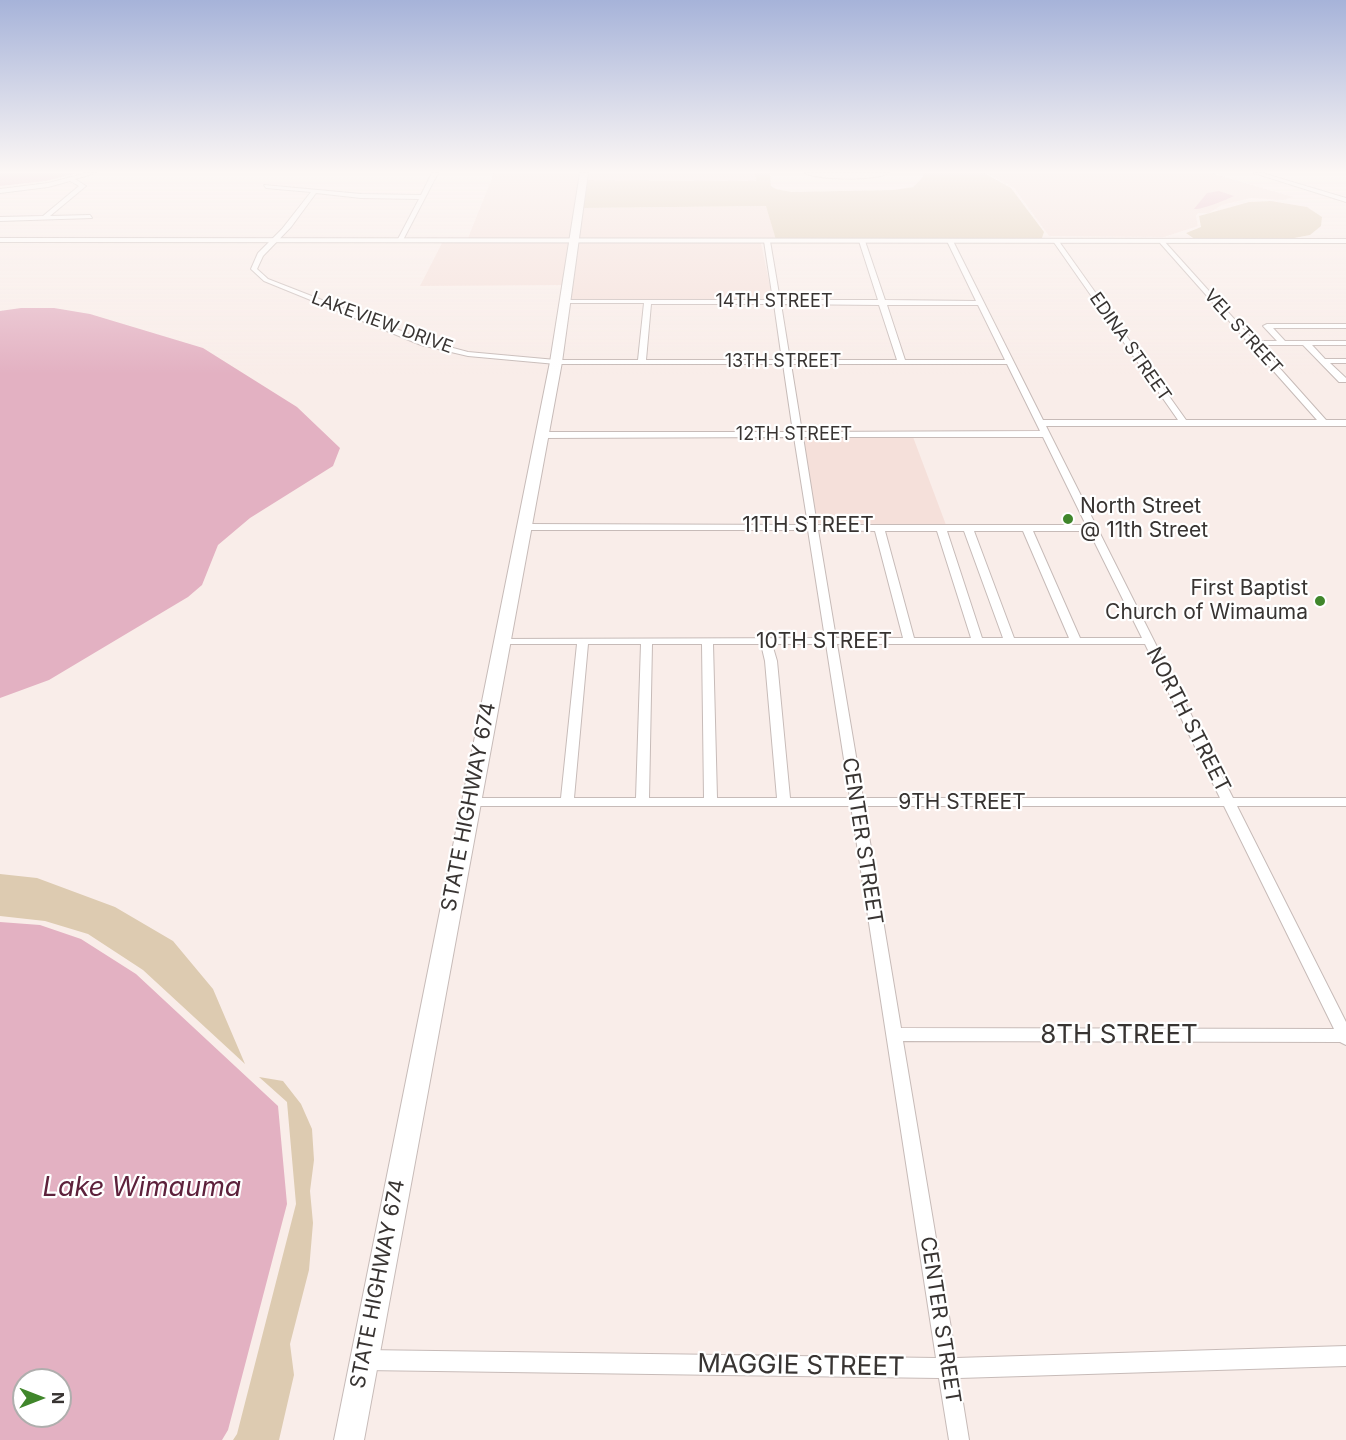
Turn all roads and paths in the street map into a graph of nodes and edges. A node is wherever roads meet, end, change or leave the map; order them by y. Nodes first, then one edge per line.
1 (275, 240) edge
2 (575, 240) edge
3 (613, 240) edge
4 (767, 241) junction
5 (862, 241) junction
6 (950, 241) junction
7 (1346, 241) edge
8 (1056, 242) junction
9 (1162, 242) junction
10 (567, 301) junction
11 (648, 302) junction
12 (778, 302) junction
13 (882, 302) junction
14 (981, 303) junction
15 (1346, 326) edge
16 (1253, 343) junction
17 (1283, 343) junction
18 (1305, 343) junction
19 (1346, 343) edge
20 (1323, 361) junction
21 (1346, 361) edge
22 (556, 362) junction
23 (642, 362) junction
24 (787, 362) junction
25 (902, 362) junction
26 (1010, 362) junction
27 (1344, 380) edge
28 (1040, 423) junction
29 (1183, 423) junction
30 (1324, 423) junction
31 (1346, 423) edge
32 (1045, 434) junction
33 (542, 435) junction
34 (797, 436) junction
35 (525, 526) junction
36 (812, 526) junction
37 (879, 527) junction
38 (941, 527) junction
39 (968, 528) junction
40 (1027, 528) junction
41 (1091, 528) junction
42 (501, 641) junction
43 (583, 641) junction
44 (909, 641) junction
45 (978, 641) junction
46 (1010, 641) junction
47 (1076, 641) junction
48 (1147, 641) junction
49 (646, 642) junction
50 (707, 642) junction
51 (766, 642) junction
52 (831, 643) junction
53 (471, 802) junction
54 (567, 802) junction
55 (642, 802) junction
56 (711, 802) junction
57 (1230, 802) junction
58 (1346, 802) edge
59 (784, 803) junction
60 (856, 803) junction
61 (893, 1034) junction
62 (1346, 1037) edge
63 (1346, 1356) edge
64 (364, 1359) junction
65 (948, 1368) junction
66 (349, 1440) edge
67 (959, 1440) edge

1 - 22 street, LAKEVIEW DRIVE
2 - 10 main road, STATE HIGHWAY 674
3 - 4 street
4 - 5 street
4 - 12 street, CENTER STREET
5 - 6 street
5 - 13 street
6 - 8 street
6 - 14 street, NORTH STREET
7 - 9 street
8 - 9 street
8 - 29 street, EDINA STREET
9 - 16 street, VEL STREET
10 - 11 street, 14TH STREET
10 - 22 main road, STATE HIGHWAY 674
11 - 12 street, 14TH STREET
11 - 23 street
12 - 13 street, 14TH STREET
12 - 24 street, CENTER STREET
13 - 14 street, 14TH STREET
13 - 25 street
14 - 26 street, NORTH STREET
15 - 17 street
16 - 17 street
16 - 30 street, VEL STREET
17 - 18 street
18 - 19 street
18 - 20 street
20 - 21 street
20 - 27 street
22 - 23 street, 13TH STREET
22 - 33 main road, STATE HIGHWAY 674
23 - 24 street, 13TH STREET
24 - 25 street, 13TH STREET
24 - 34 street, CENTER STREET
25 - 26 street, 13TH STREET
26 - 28 street, NORTH STREET
28 - 29 street
28 - 32 street, NORTH STREET
29 - 30 street
30 - 31 street
32 - 34 street, 12TH STREET
32 - 41 street, NORTH STREET
33 - 34 street, 12TH STREET
33 - 35 main road, STATE HIGHWAY 674
34 - 36 street, CENTER STREET
35 - 36 street, 11TH STREET
35 - 42 main road, STATE HIGHWAY 674
36 - 37 street, 11TH STREET
36 - 52 street, CENTER STREET
37 - 38 street, 11TH STREET
37 - 44 street
38 - 39 street, 11TH STREET
38 - 45 street
39 - 40 street, 11TH STREET
39 - 46 street
40 - 41 street, 11TH STREET
40 - 47 street
41 - 48 street, NORTH STREET
42 - 43 street, 10TH STREET
42 - 53 main road, STATE HIGHWAY 674
43 - 49 street, 10TH STREET
43 - 54 street
44 - 45 street, 10TH STREET
44 - 52 street, 10TH STREET
45 - 46 street, 10TH STREET
46 - 47 street, 10TH STREET
47 - 48 street, 10TH STREET
48 - 57 street, NORTH STREET
49 - 50 street, 10TH STREET
49 - 55 street
50 - 51 street, 10TH STREET
50 - 56 street
51 - 52 street, 10TH STREET
51 - 59 street
52 - 60 street, CENTER STREET
53 - 54 street, 9TH STREET
53 - 64 main road, STATE HIGHWAY 674
54 - 55 street, 9TH STREET
55 - 56 street, 9TH STREET
56 - 59 street, 9TH STREET
57 - 58 street, 9TH STREET
57 - 60 street, 9TH STREET
57 - 62 street, NORTH STREET
59 - 60 street, 9TH STREET
60 - 61 street, CENTER STREET
61 - 62 street, 8TH STREET
61 - 65 street, CENTER STREET
63 - 65 street, MAGGIE STREET
64 - 65 street, MAGGIE STREET
64 - 66 main road, STATE HIGHWAY 674
65 - 67 street, CENTER STREET

